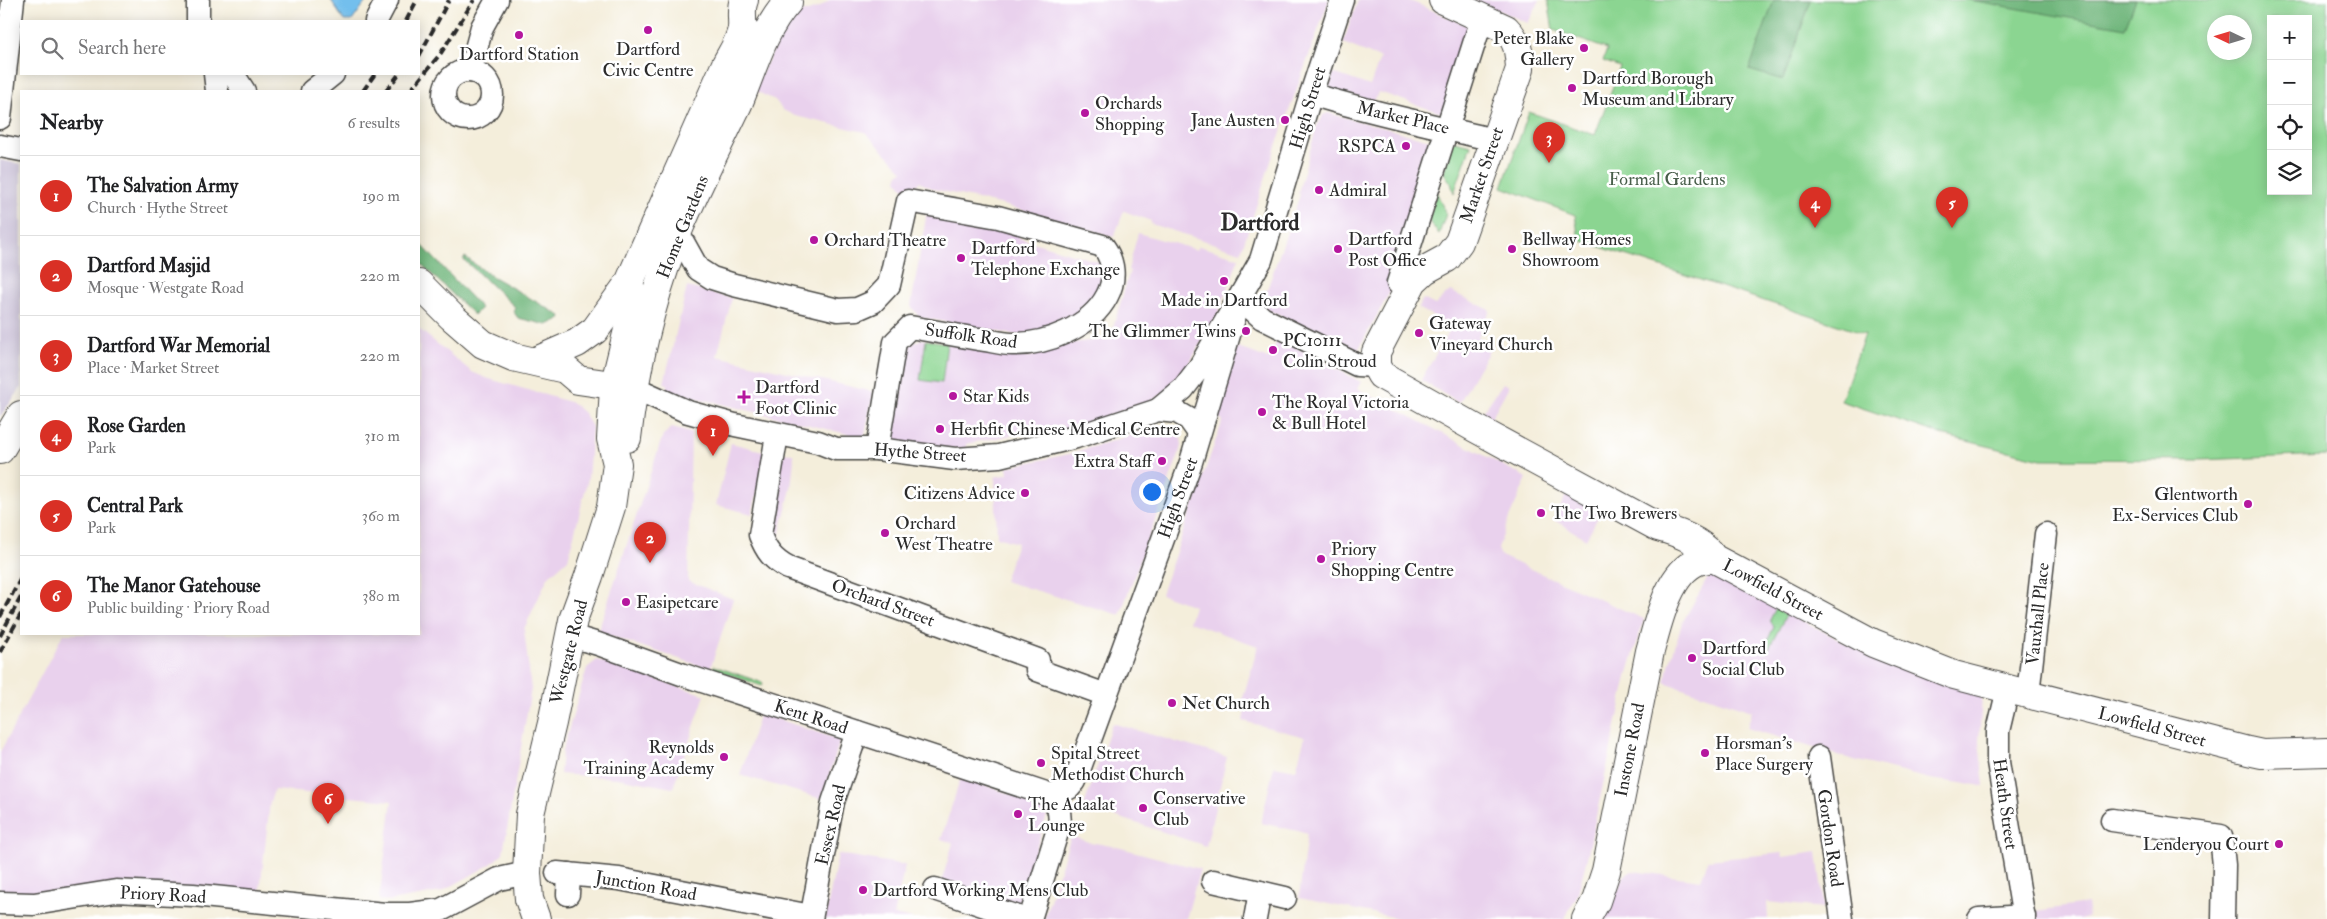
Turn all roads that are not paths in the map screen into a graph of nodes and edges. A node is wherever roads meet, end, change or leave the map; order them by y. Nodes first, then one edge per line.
1 (13, 0) edge
2 (198, 0) edge
3 (387, 0) edge
4 (497, 0) edge
5 (744, 0) edge
6 (1342, 0) edge
7 (1443, 0) edge
8 (790, 1) edge
9 (198, 20) edge
10 (377, 20) edge
11 (1479, 28) dead end
12 (470, 72) dead end
13 (215, 75) edge
14 (234, 75) edge
15 (332, 75) edge
16 (217, 90) edge
17 (243, 90) edge
18 (313, 90) edge
19 (1311, 94) junction
20 (0, 118) edge
21 (1447, 128) junction
22 (1494, 140) junction
23 (0, 146) edge
24 (20, 150) edge
25 (678, 233) junction
26 (629, 283) junction
27 (1398, 283) dead end
28 (420, 285) edge
29 (1240, 298) junction
30 (536, 361) junction
31 (1376, 366) junction
32 (622, 382) junction
33 (1158, 410) junction
34 (20, 417) edge
35 (1199, 433) junction
36 (777, 435) junction
37 (2, 444) edge
38 (877, 449) junction
39 (616, 464) junction
40 (1658, 526) junction
41 (2046, 534) dead end
42 (1685, 538) junction
43 (1714, 558) junction
44 (1681, 574) junction
45 (570, 636) junction
46 (2018, 692) junction
47 (1106, 695) junction
48 (857, 732) junction
49 (2327, 752) edge
50 (1819, 757) dead end
51 (1052, 796) junction
52 (2112, 820) dead end
53 (527, 873) junction
54 (565, 880) dead end
55 (1213, 881) dead end
56 (935, 889) dead end
57 (1260, 892) junction
58 (1285, 898) dead end
59 (0, 903) edge
60 (441, 914) edge
61 (811, 918) edge
62 (2024, 918) edge
63 (536, 919) edge
64 (1024, 919) edge
65 (1030, 919) edge
66 (1254, 919) edge
67 (1586, 919) edge
68 (1842, 919) edge
69 (1979, 919) edge
70 (2223, 919) edge

1 - 20 street
2 - 9 street
3 - 10 street
4 - 12 street
5 - 26 main road, Home Gardens
6 - 19 street, High Street
7 - 22 main road, Market Street
8 - 25 main road, Home Gardens
11 - 21 street
13 - 16 street
14 - 17 street
15 - 18 street
19 - 21 street, Market Place
19 - 29 street, High Street
21 - 22 street, Market Place
21 - 27 street
22 - 31 main road, Market Street
23 - 24 street
25 - 32 main road, Home Gardens
25 - 38 street, Suffolk Road
26 - 30 main road
26 - 32 main road, Home Gardens
28 - 30 main road, Hythe Street
29 - 31 street
29 - 33 street, High Street
29 - 35 street, High Street
30 - 32 main road, Hythe Street
31 - 40 main road, Lowfield Street
32 - 36 street, Hythe Street
32 - 39 main road, Westgate Road
32 - 39 main road, Home Gardens
33 - 35 street, Hythe Street
33 - 38 street, Hythe Street
34 - 37 main road
35 - 47 street, High Street
36 - 38 street, Hythe Street
36 - 47 street, Orchard Street
39 - 45 main road, Westgate Road
40 - 42 main road, Lowfield Street
40 - 44 main road, Instone Road
41 - 46 street, Vauxhall Place
42 - 43 main road, Lowfield Street
42 - 44 main road
43 - 44 main road
43 - 46 main road, Lowfield Street
44 - 67 main road, Instone Road
45 - 48 street, Kent Road
45 - 53 main road, Westgate Road
46 - 49 main road, Lowfield Street
46 - 62 street, Heath Street
47 - 51 street, High Street
48 - 51 street, Kent Road
48 - 61 street, Essex Road
50 - 68 street, Gordon Road
51 - 65 street
52 - 70 street
53 - 60 street, Priory Road
53 - 63 main road, Westgate Road
54 - 61 street, Junction Road
55 - 57 street
56 - 64 street
57 - 58 street
57 - 66 street
59 - 60 street, Priory Road
62 - 69 street

